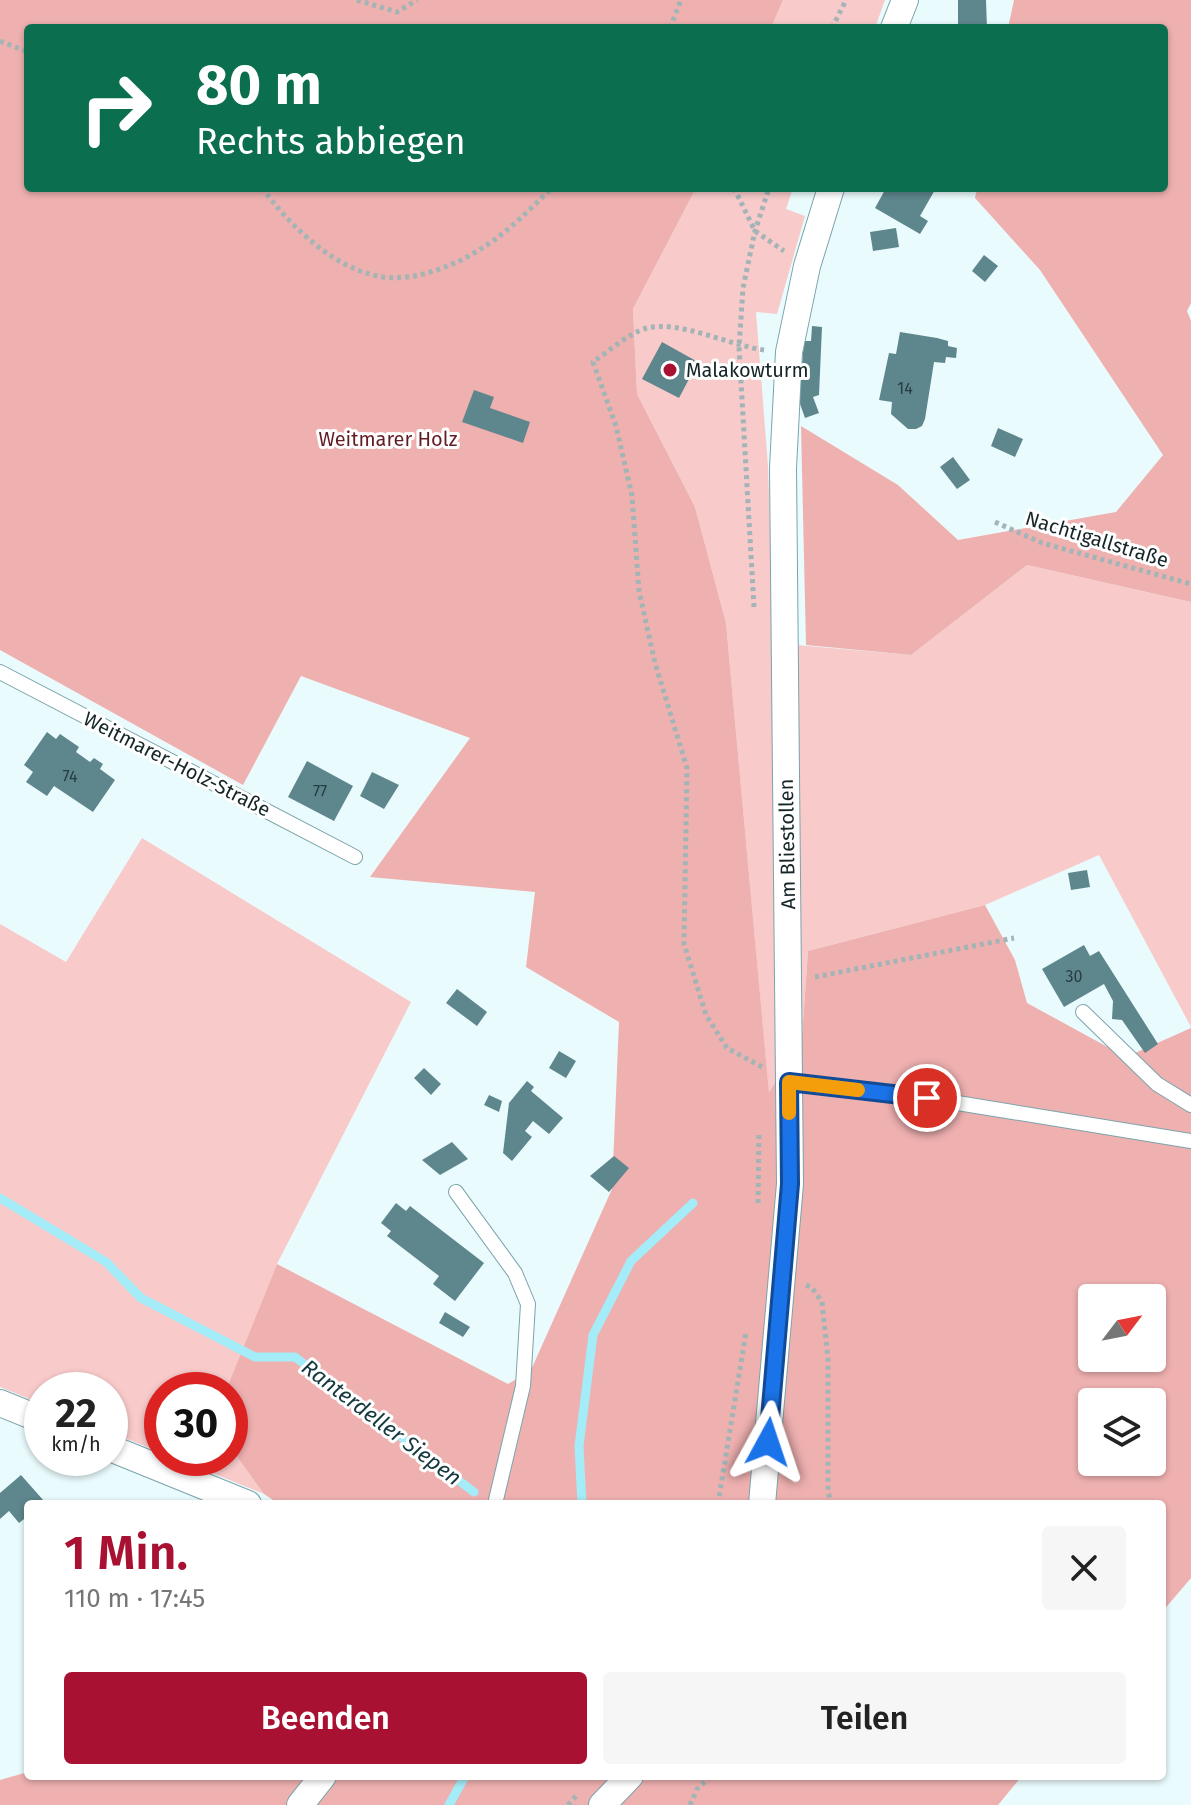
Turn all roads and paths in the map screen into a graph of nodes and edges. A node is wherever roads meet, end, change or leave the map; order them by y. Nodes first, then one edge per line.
1 (357, 0) edge
2 (417, 0) edge
3 (681, 0) edge
4 (846, 0) edge
5 (905, 0) edge
6 (672, 24) edge
7 (834, 24) edge
8 (896, 24) edge
9 (0, 41) edge
10 (24, 50) edge
11 (265, 192) edge
12 (548, 192) edge
13 (736, 192) edge
14 (768, 192) edge
15 (830, 192) edge
16 (755, 231) junction
17 (807, 266) junction
18 (739, 347) junction
19 (789, 352) junction
20 (995, 522) dead end
21 (1191, 584) edge
22 (755, 623) dead end
23 (0, 672) edge
24 (355, 857) dead end
25 (1014, 938) dead end
26 (789, 983) junction
27 (1083, 1012) dead end
28 (760, 1050) dead end
29 (760, 1065) junction
30 (760, 1080) dead end
31 (789, 1082) junction
32 (1191, 1105) edge
33 (759, 1125) dead end
34 (1191, 1141) edge
35 (456, 1192) dead end
36 (758, 1215) dead end
37 (783, 1275) junction
38 (748, 1318) dead end
39 (0, 1403) edge
40 (24, 1413) edge
41 (128, 1455) edge
42 (238, 1500) edge
43 (496, 1500) edge
44 (719, 1500) edge
45 (762, 1500) edge
46 (831, 1500) edge
47 (320, 1780) edge
48 (626, 1780) edge
49 (707, 1780) edge
50 (300, 1805) edge
51 (602, 1805) edge
52 (690, 1805) edge

1 - 2 path
3 - 6 path
4 - 7 path
5 - 8 street
9 - 10 path
11 - 12 path
13 - 16 path
14 - 16 path
15 - 17 street, Am Bliestollen
16 - 17 path
16 - 18 path
17 - 19 street, Am Bliestollen
18 - 19 path
18 - 22 path
18 - 29 path
19 - 26 street, Am Bliestollen
20 - 21 path, Nachtigallstraße
23 - 24 lane, Weitmarer-Holz-Straße
25 - 26 path
26 - 31 street, Am Bliestollen
27 - 32 lane
28 - 29 path
29 - 30 path
29 - 31 path
31 - 34 lane
31 - 37 street, Am Bliestollen
33 - 36 path
35 - 43 lane
37 - 45 street, Am Bliestollen
37 - 46 path
38 - 44 path
39 - 40 street
41 - 42 street
47 - 50 street
48 - 51 street
49 - 52 path

